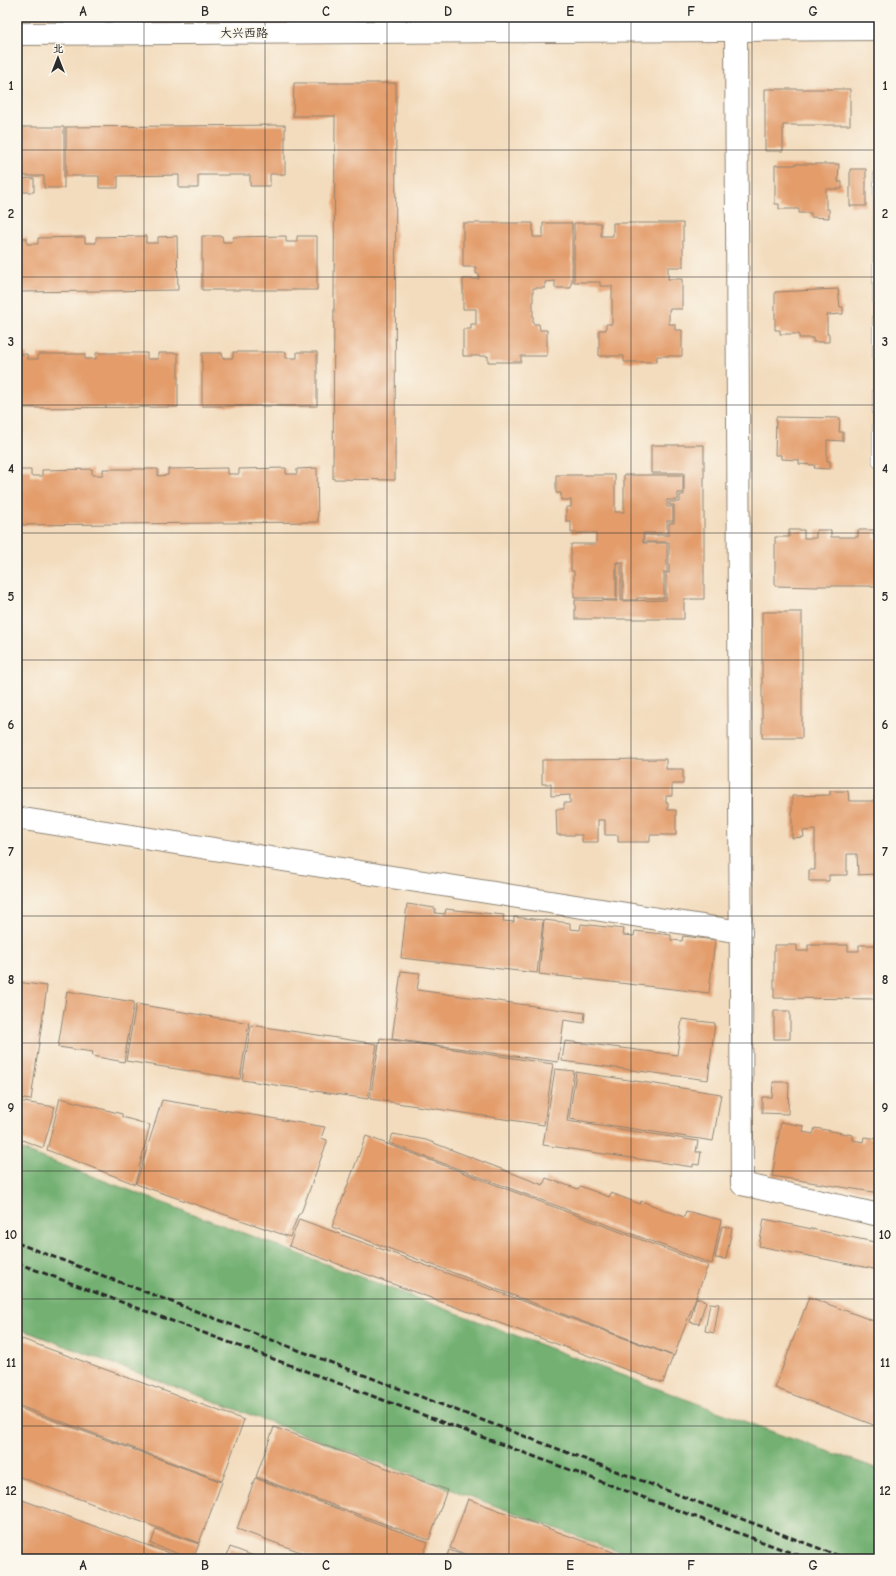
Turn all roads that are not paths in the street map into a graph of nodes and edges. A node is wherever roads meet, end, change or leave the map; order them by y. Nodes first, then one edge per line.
1 (879, 29) edge
2 (736, 30) junction
3 (17, 34) edge
4 (879, 175) edge
5 (878, 462) dead end
6 (17, 818) edge
7 (741, 932) junction
8 (879, 1215) edge

1 - 2 street, 大兴西路
2 - 3 street, 大兴西路
2 - 7 street
4 - 5 lane
6 - 7 street
7 - 8 street

